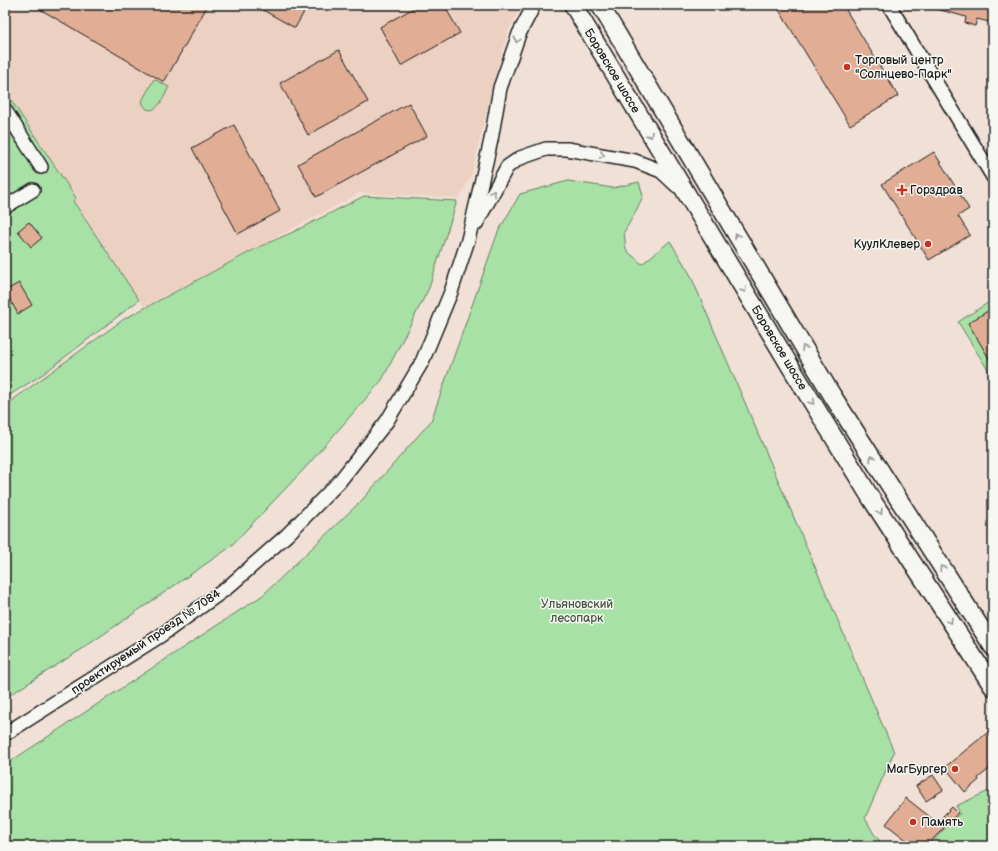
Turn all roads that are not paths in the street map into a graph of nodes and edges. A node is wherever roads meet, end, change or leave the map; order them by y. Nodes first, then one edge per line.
1 (534, 5) edge
2 (573, 5) edge
3 (600, 5) edge
4 (889, 5) edge
5 (5, 110) edge
6 (41, 167) dead end
7 (993, 177) edge
8 (33, 190) dead end
9 (688, 197) junction
10 (5, 207) edge
11 (468, 240) junction
12 (993, 647) edge
13 (993, 687) edge
14 (5, 734) edge

1 -> 11 street, проектируемый проезд № 7084
2 -> 9 main road, Боровское шоссе
12 -> 3 main road, Боровское шоссе
4 - 7 street
5 - 6 street
8 - 10 street
11 -> 9 street, проектируемый проезд № 7084
9 -> 13 main road, Боровское шоссе
11 - 14 street, проектируемый проезд № 7084

